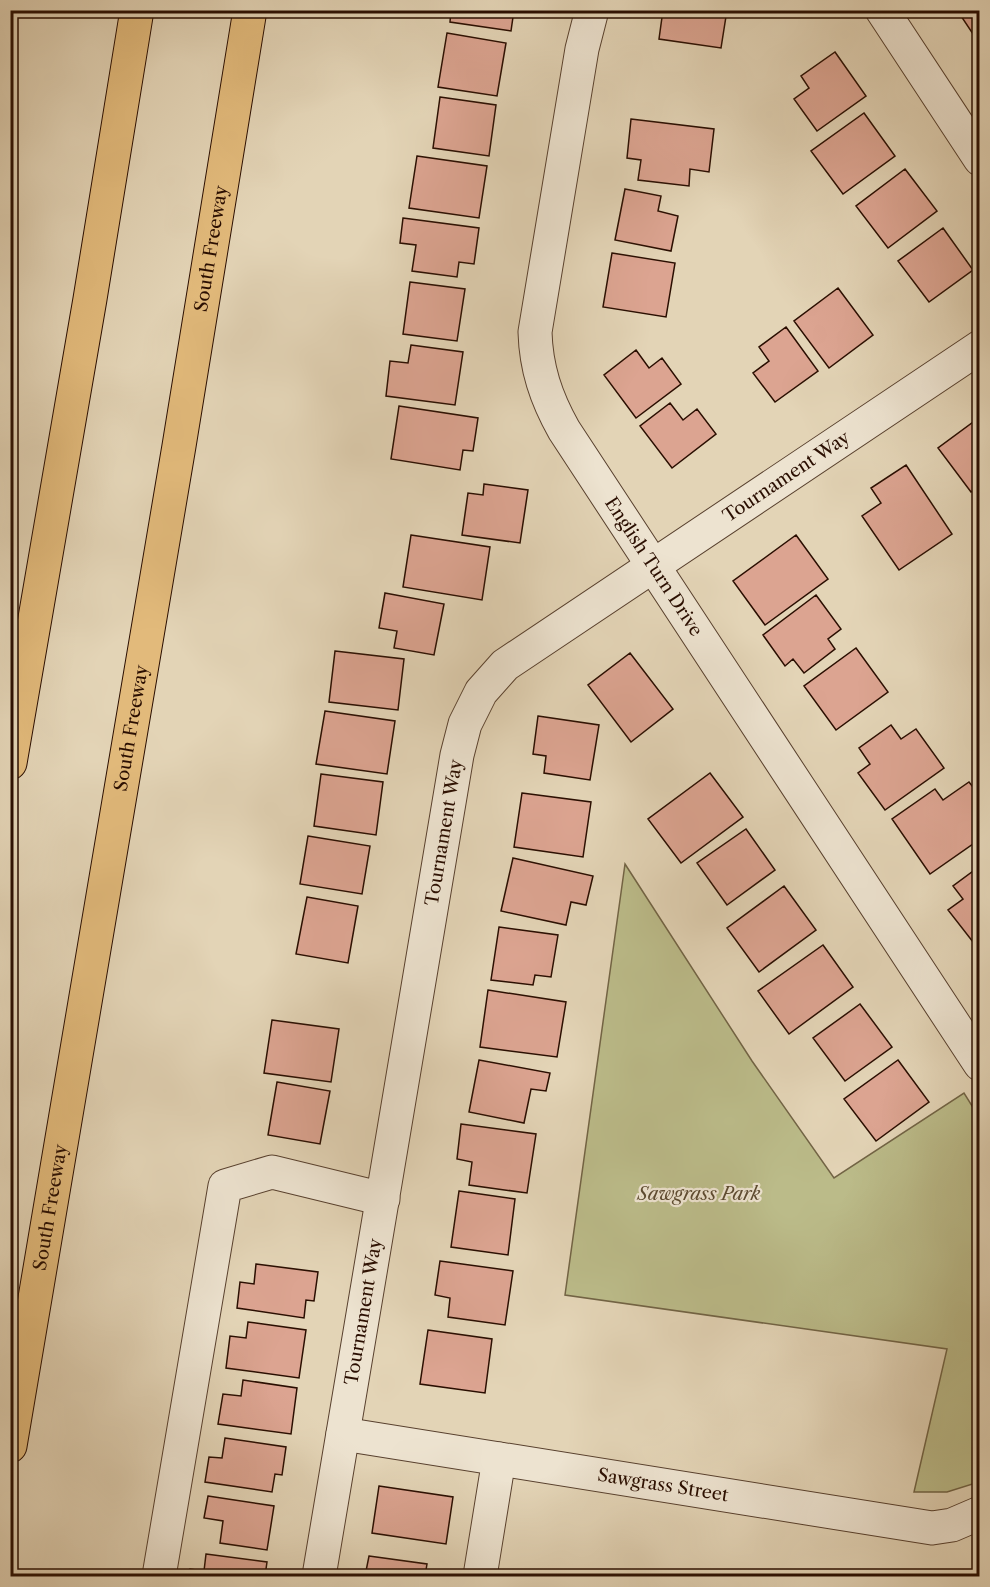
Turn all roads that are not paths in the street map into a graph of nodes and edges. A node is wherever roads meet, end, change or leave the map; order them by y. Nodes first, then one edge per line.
1 (137, 10) edge
2 (250, 10) edge
3 (592, 10) edge
4 (882, 10) edge
5 (980, 159) edge
6 (980, 346) edge
7 (653, 565) junction
8 (10, 763) edge
9 (980, 1064) edge
10 (383, 1199) junction
11 (343, 1434) junction
12 (10, 1446) edge
13 (499, 1459) junction
14 (980, 1513) edge
15 (159, 1576) edge
16 (319, 1576) edge
17 (480, 1576) edge

1 - 8 highway
2 - 12 highway, South Freeway
3 - 7 street, English Turn Drive
4 - 5 street
6 - 7 street, Tournament Way
7 - 9 street, English Turn Drive
7 - 10 street, Tournament Way
10 - 11 street, Tournament Way
10 - 15 street
11 - 13 street, Sawgrass Street
11 - 16 street, Tournament Way
13 - 14 street, Sawgrass Street
13 - 17 street

